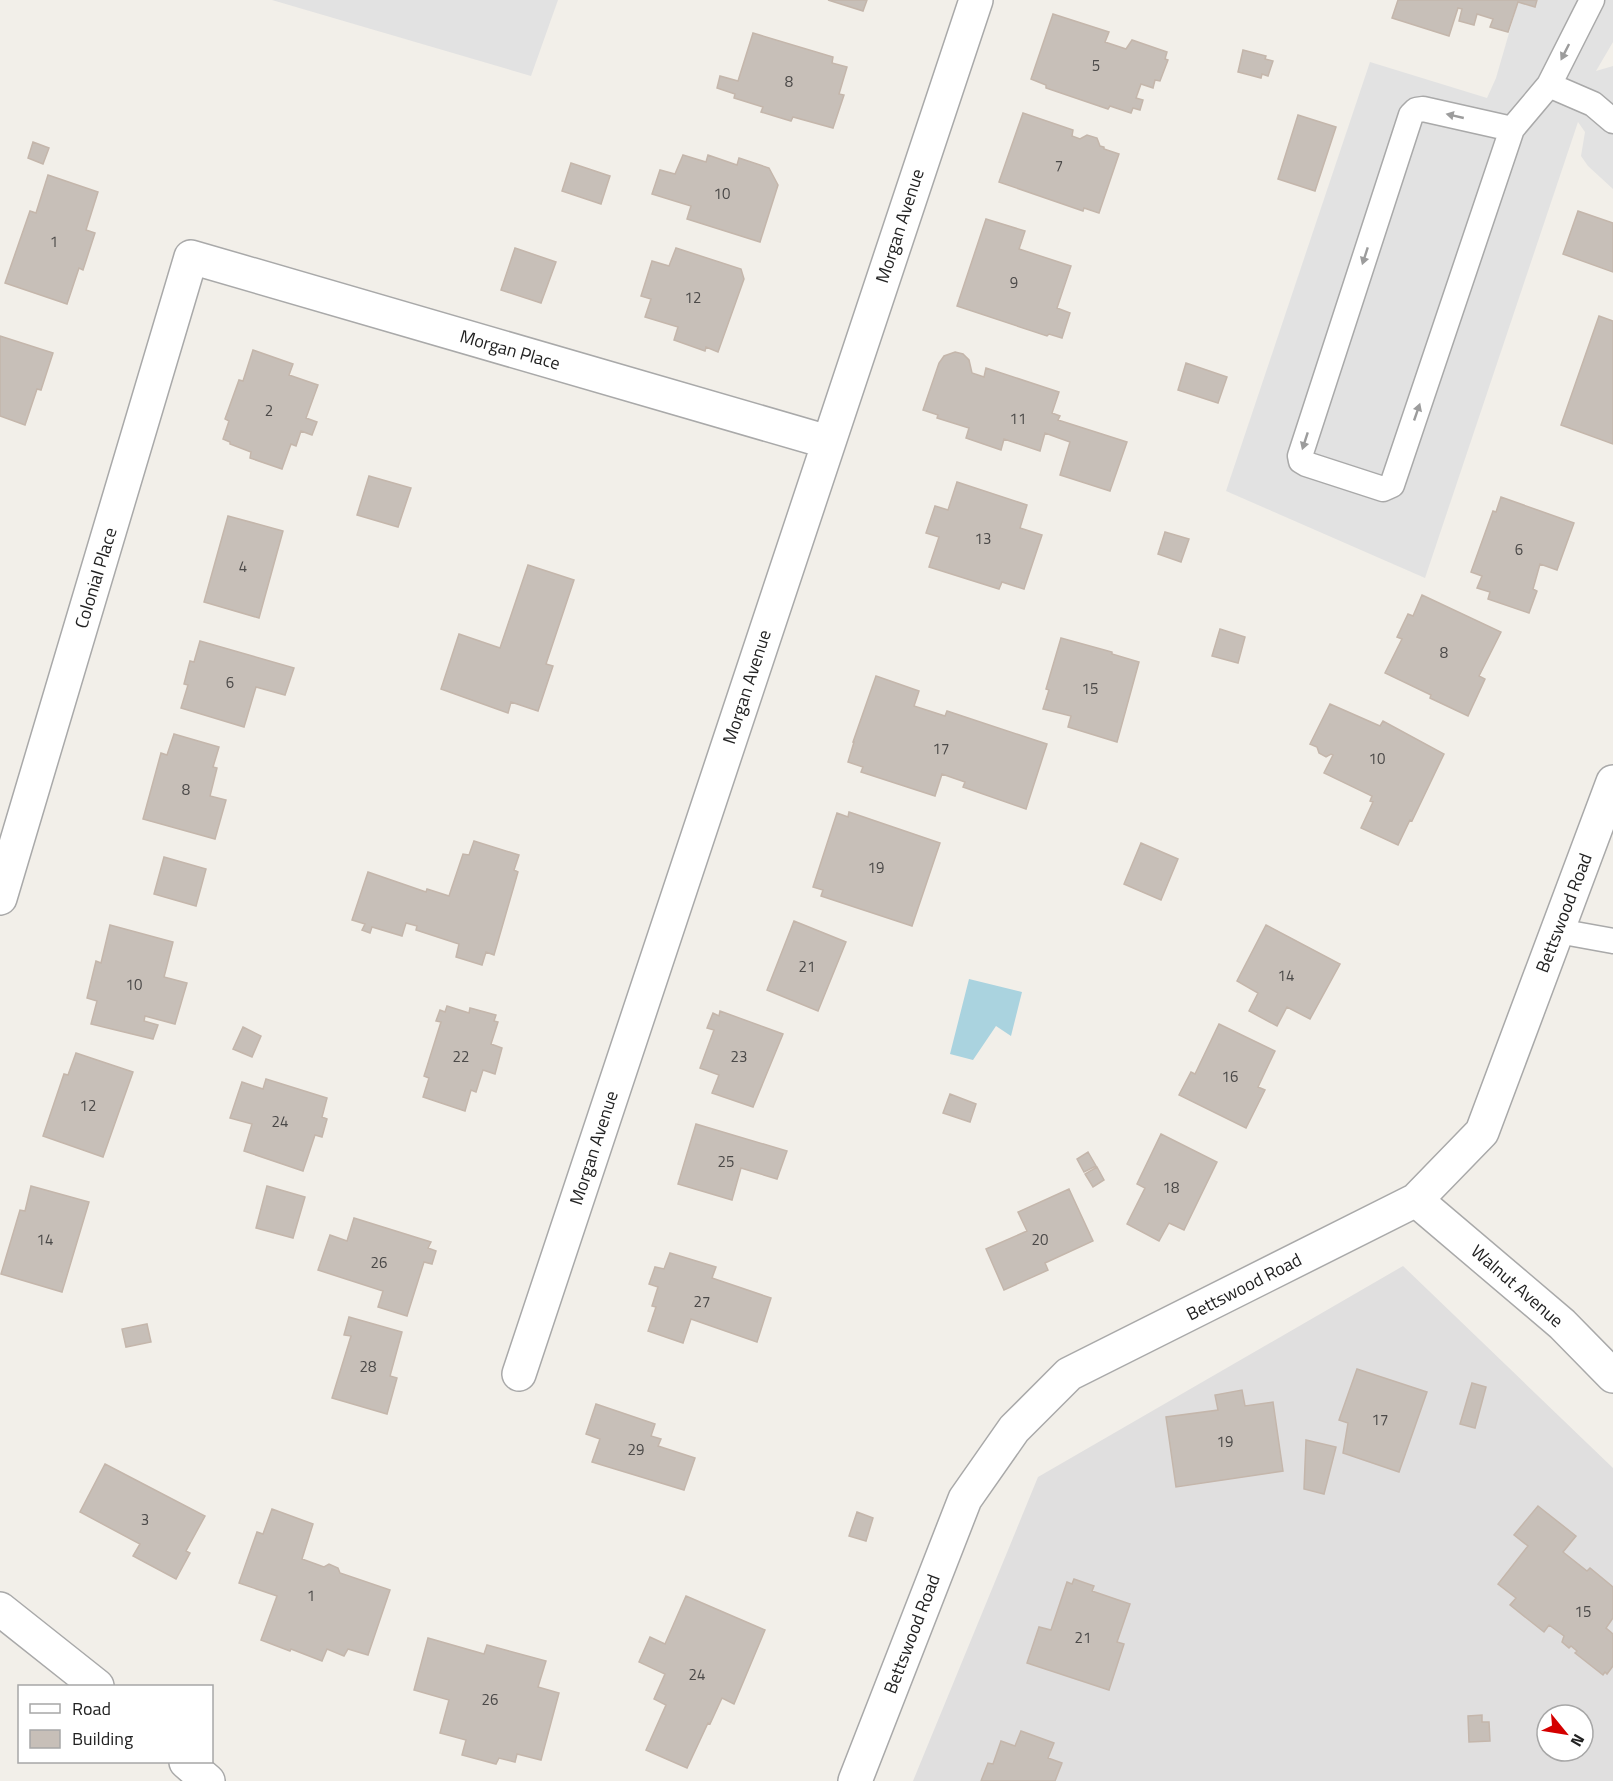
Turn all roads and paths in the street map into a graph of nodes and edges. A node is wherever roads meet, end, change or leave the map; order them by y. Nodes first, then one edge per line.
1 (976, 0) edge
2 (1592, 0) edge
3 (1549, 85) junction
4 (1613, 121) edge
5 (1512, 129) junction
6 (191, 257) joint
7 (828, 442) junction
8 (1613, 782) edge
9 (0, 898) edge
10 (1558, 931) junction
11 (1613, 941) edge
12 (1416, 1200) junction
13 (519, 1374) dead end
14 (1613, 1376) edge
15 (0, 1609) edge
16 (96, 1685) edge
17 (188, 1763) edge
18 (208, 1781) edge
19 (855, 1781) edge

1 - 7 street, Morgan Avenue
2 -> 3 lane
3 - 4 lane
3 - 5 lane
5 -> 5 lane
6 - 7 street, Morgan Place
6 - 9 street, Colonial Place
7 - 13 street, Morgan Avenue
8 - 10 street, Bettswood Road
10 - 11 lane
10 - 12 street, Bettswood Road
12 - 14 street, Walnut Avenue
12 - 19 street, Bettswood Road
15 - 16 street
17 - 18 street

